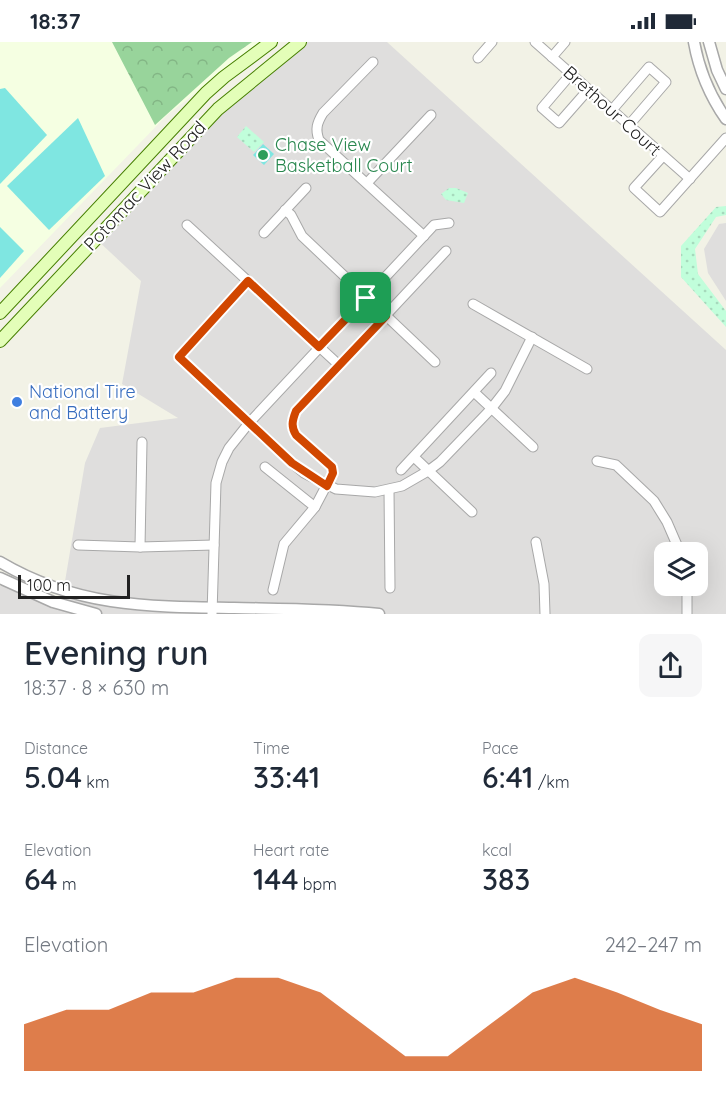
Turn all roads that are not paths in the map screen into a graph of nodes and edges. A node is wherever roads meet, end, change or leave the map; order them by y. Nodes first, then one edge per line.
1 (271, 42) edge
2 (300, 42) edge
3 (492, 42) edge
4 (535, 42) edge
5 (565, 42) edge
6 (694, 42) edge
7 (709, 42) edge
8 (552, 57) junction
9 (478, 58) dead end
10 (373, 62) dead end
11 (572, 74) junction
12 (726, 88) edge
13 (588, 90) junction
14 (612, 110) junction
15 (431, 116) dead end
16 (726, 120) edge
17 (629, 125) junction
18 (725, 142) edge
19 (663, 156) junction
20 (690, 179) junction
21 (368, 183) junction
22 (306, 188) dead end
23 (285, 210) junction
24 (449, 223) dead end
25 (188, 225) dead end
26 (264, 233) dead end
27 (424, 236) junction
28 (446, 252) dead end
29 (248, 281) junction
30 (366, 298) junction
31 (473, 304) dead end
32 (0, 313) edge
33 (386, 316) junction
34 (532, 337) junction
35 (0, 341) edge
36 (319, 347) junction
37 (435, 362) dead end
38 (339, 365) junction
39 (587, 369) dead end
40 (491, 373) dead end
41 (474, 392) junction
42 (491, 409) junction
43 (249, 423) junction
44 (142, 442) dead end
45 (533, 447) dead end
46 (414, 457) junction
47 (597, 461) dead end
48 (265, 467) dead end
49 (401, 470) dead end
50 (428, 471) junction
51 (327, 486) junction
52 (389, 490) junction
53 (315, 507) junction
54 (472, 512) dead end
55 (536, 542) dead end
56 (676, 542) edge
57 (78, 545) dead end
58 (214, 545) junction
59 (140, 547) junction
60 (0, 562) edge
61 (0, 578) edge
62 (390, 588) dead end
63 (273, 590) dead end
64 (687, 596) edge
65 (212, 611) edge
66 (96, 614) edge
67 (379, 614) edge
68 (545, 614) edge
69 (687, 614) edge

1 - 32 main road, Potomac View Road
2 - 35 main road, Potomac View Road
3 - 9 street
4 - 8 street, Brethour Court
5 - 8 street
6 - 16 street
7 - 12 street
8 - 11 street, Brethour Court
10 - 21 street
11 - 13 street, Brethour Court
11 - 13 street
13 - 14 street, Brethour Court
14 - 17 street, Brethour Court
14 - 17 street
15 - 21 street
17 - 19 street, Brethour Court
18 - 20 street
19 - 20 street, Brethour Court
19 - 20 street
21 - 27 street
22 - 23 street
23 - 26 street
23 - 30 street
24 - 27 street
25 - 29 street
27 - 30 street
28 - 33 street
29 - 36 street
29 - 43 street
30 - 33 street
30 - 36 street
31 - 34 street
33 - 37 street
33 - 38 street
34 - 39 street
34 - 42 street
36 - 38 street
36 - 43 street
38 - 51 street
40 - 41 street
41 - 42 street
41 - 46 street
42 - 45 street
42 - 50 street
43 - 51 street
43 - 58 street
44 - 59 street
46 - 49 street
46 - 50 street
47 - 56 street
48 - 53 street
50 - 52 street
50 - 54 street
51 - 52 street
51 - 53 street
52 - 62 street
53 - 63 street
55 - 68 street
57 - 59 street
58 - 59 street
58 - 65 street
60 - 65 street
61 - 66 street
64 - 69 street
65 - 67 street

